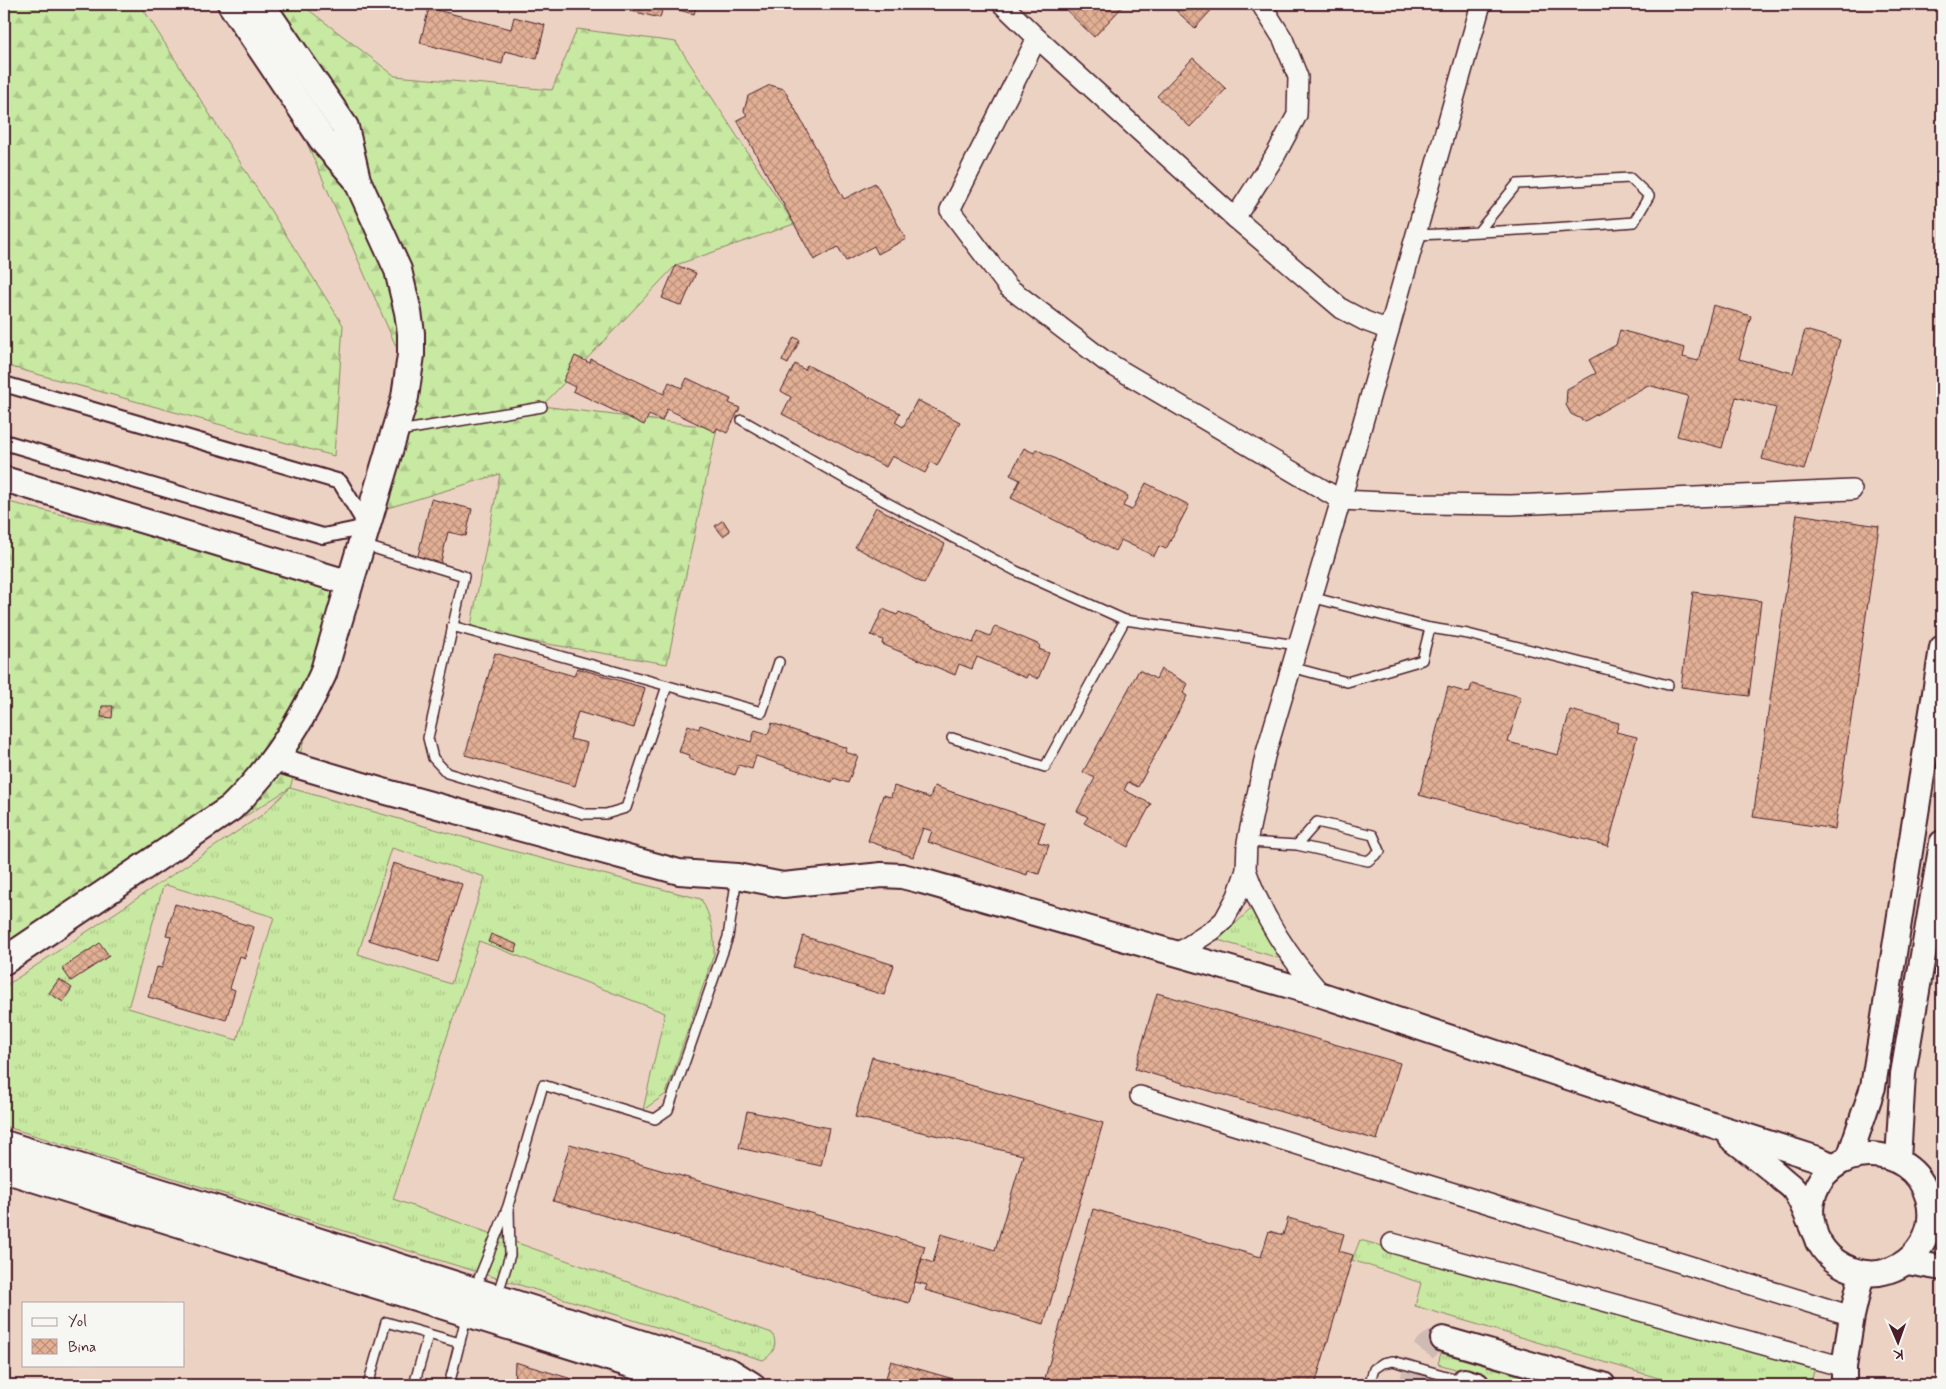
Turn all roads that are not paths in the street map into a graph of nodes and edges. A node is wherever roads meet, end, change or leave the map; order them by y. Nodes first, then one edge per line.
1 (232, 4) edge
2 (261, 4) edge
3 (1002, 4) edge
4 (1260, 4) edge
5 (1481, 4) edge
6 (1038, 38) junction
7 (357, 180) junction
8 (1235, 218) junction
9 (1478, 232) junction
10 (1416, 235) junction
11 (1389, 330) junction
12 (4, 384) edge
13 (542, 407) dead end
14 (742, 420) dead end
15 (395, 432) junction
16 (4, 442) edge
17 (4, 479) edge
18 (1852, 490) dead end
19 (1341, 500) junction
20 (364, 536) junction
21 (350, 583) junction
22 (1311, 597) junction
23 (1125, 620) junction
24 (452, 626) junction
25 (1430, 628) junction
26 (1297, 645) junction
27 (1942, 648) edge
28 (779, 662) dead end
29 (1290, 667) junction
30 (1668, 684) dead end
31 (667, 686) junction
32 (952, 738) dead end
33 (275, 759) junction
34 (1247, 842) junction
35 (1942, 843) edge
36 (1298, 845) junction
37 (1246, 870) junction
38 (737, 876) junction
39 (1176, 954) junction
40 (4, 961) edge
41 (1322, 995) junction
42 (1140, 1096) dead end
43 (1718, 1128) junction
44 (4, 1144) edge
45 (1898, 1160) junction
46 (1842, 1162) junction
47 (4, 1169) edge
48 (508, 1206) junction
49 (1936, 1214) edge
50 (1818, 1242) junction
51 (1392, 1243) dead end
52 (1907, 1262) junction
53 (1942, 1268) edge
54 (1862, 1273) junction
55 (476, 1301) junction
56 (1852, 1316) junction
57 (428, 1334) junction
58 (1443, 1339) dead end
59 (460, 1343) junction
60 (1841, 1379) edge
61 (1468, 1384) edge
62 (368, 1385) edge
63 (414, 1385) edge
64 (449, 1385) edge
65 (698, 1385) edge
66 (751, 1385) edge
67 (1369, 1385) edge
68 (1603, 1385) edge

1 - 7 main road
2 - 7 main road
3 - 6 street
4 - 8 street
5 - 10 street
6 - 8 street
6 - 19 street
7 - 15 main road
8 - 11 street
9 - 9 lane
9 - 10 lane
10 - 11 street
11 - 19 street
12 - 20 street
13 - 15 lane
14 - 23 lane
15 - 20 main road
16 - 20 street
17 - 21 street
18 - 19 street
19 - 22 street
20 - 21 main road
20 - 24 lane
21 - 33 main road
22 - 25 lane
22 - 26 street
23 - 26 lane
23 - 32 lane
24 - 31 lane
24 - 31 lane
25 - 29 lane
25 - 30 lane
26 - 29 street
27 - 46 street
28 - 31 lane
29 - 34 street
33 - 38 street
33 - 40 main road
34 - 36 lane
34 - 37 street
35 - 45 street
36 - 36 lane
37 - 39 street
37 - 41 street
38 - 39 street
38 - 48 lane
39 - 41 street
41 - 43 street
42 - 56 street
43 - 46 street
43 - 50 street
44 - 55 main road
45 - 46 street
45 - 49 street
46 - 50 street
47 - 55 main road
48 - 55 lane
48 - 55 lane
49 - 52 street
50 - 54 street
51 - 60 street
52 - 53 street
52 - 54 street
54 - 56 street
55 - 59 lane
55 - 65 main road
55 - 66 main road
56 - 60 street
57 - 59 lane
57 - 62 lane
57 - 63 lane
58 - 68 street
59 - 64 lane
61 - 67 lane

